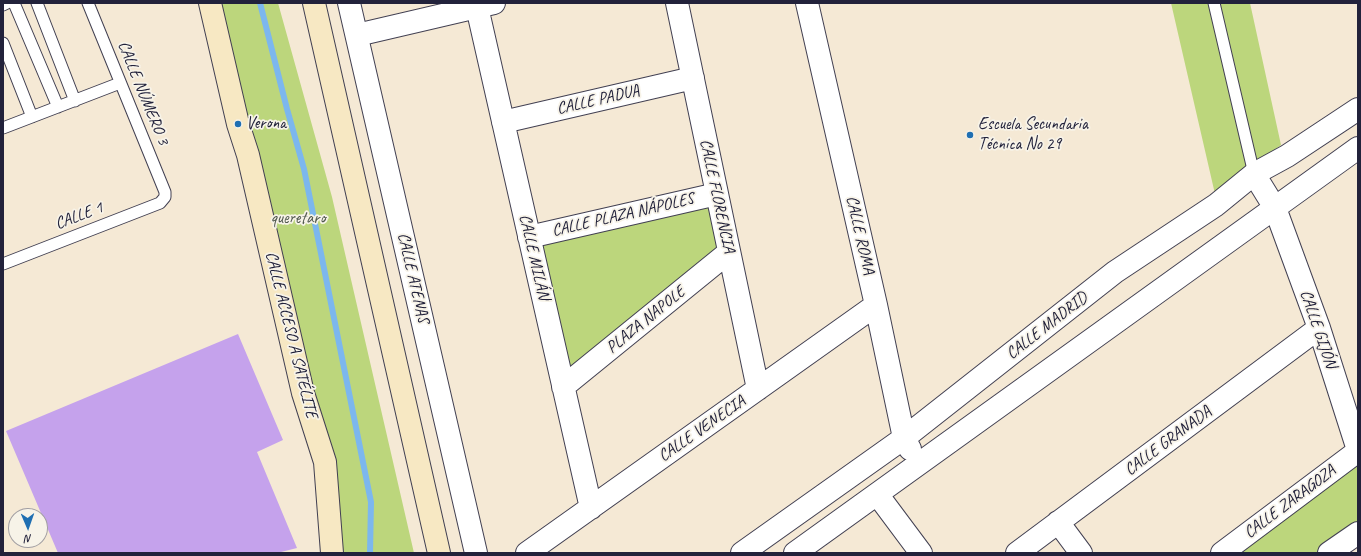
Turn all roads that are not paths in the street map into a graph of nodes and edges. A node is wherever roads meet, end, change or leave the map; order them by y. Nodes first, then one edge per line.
1 (7, 3) edge
2 (14, 3) edge
3 (37, 3) edge
4 (88, 3) edge
5 (210, 3) edge
6 (314, 3) edge
7 (349, 3) edge
8 (677, 3) edge
9 (807, 3) edge
10 (1214, 3) edge
11 (3, 5) edge
12 (485, 5) edge
13 (357, 35) junction
14 (3, 44) edge
15 (693, 78) junction
16 (120, 83) junction
17 (75, 101) junction
18 (58, 107) junction
19 (1358, 109) edge
20 (32, 117) junction
21 (503, 122) junction
22 (3, 128) edge
23 (1358, 148) edge
24 (1254, 174) junction
25 (717, 194) junction
26 (165, 197) joint
27 (1275, 208) junction
28 (529, 236) junction
29 (729, 252) junction
30 (3, 264) edge
31 (876, 305) junction
32 (1319, 328) junction
33 (563, 387) junction
34 (758, 389) junction
35 (904, 438) junction
36 (1358, 450) edge
37 (918, 464) junction
38 (877, 494) junction
39 (591, 508) junction
40 (1058, 522) junction
41 (1358, 533) edge
42 (332, 553) edge
43 (440, 553) edge
44 (476, 553) edge
45 (528, 553) edge
46 (742, 553) edge
47 (795, 553) edge
48 (921, 553) edge
49 (1016, 553) edge
50 (1081, 553) edge
51 (1222, 553) edge
52 (1329, 553) edge

1 - 11 lane
2 - 18 lane
3 - 17 lane
4 - 16 lane, CALLE NÚMERO 3
5 - 42 main road, CALLE ACCESO A SATÉLITE
6 - 43 main road
7 - 13 street, CALLE ATENAS
8 - 15 street, CALLE FLORENCIA
9 - 31 street, CALLE ROMA
10 - 24 lane
12 - 13 street
12 - 21 street, CALLE MILÁN
13 - 44 street, CALLE ATENAS
14 - 20 lane
15 - 21 street, CALLE PADUA
15 - 25 street, CALLE FLORENCIA
16 - 17 lane
16 - 26 lane, CALLE NÚMERO 3
17 - 18 lane
18 - 20 lane
19 - 24 street, CALLE MADRID
20 - 22 lane
21 - 28 street, CALLE MILÁN
23 - 27 street, CALLE MADRID
24 - 27 street, CALLE GIJÓN
24 - 35 street, CALLE MADRID
25 - 28 street, CALLE PLAZA NÁPOLES
25 - 29 street, CALLE FLORENCIA
26 - 30 lane, CALLE 1
27 - 32 street, CALLE GIJÓN
27 - 37 street, CALLE MADRID
28 - 33 street, CALLE MILÁN
29 - 33 street, PLAZA NAPOLE
29 - 34 street, CALLE FLORENCIA
31 - 34 street, CALLE VENECIA
31 - 35 street, CALLE ROMA
32 - 36 street, CALLE GIJÓN
32 - 40 street, CALLE GRANADA
33 - 39 street, CALLE MILÁN
34 - 39 street, CALLE VENECIA
35 - 37 street, CALLE ROMA
35 - 46 street, CALLE MADRID
36 - 51 street, CALLE ZARAGOZA
37 - 38 street, CALLE MADRID
38 - 47 street, CALLE MADRID
38 - 48 street
39 - 45 street, CALLE VENECIA
40 - 49 street, CALLE GRANADA
40 - 50 street
41 - 52 street

